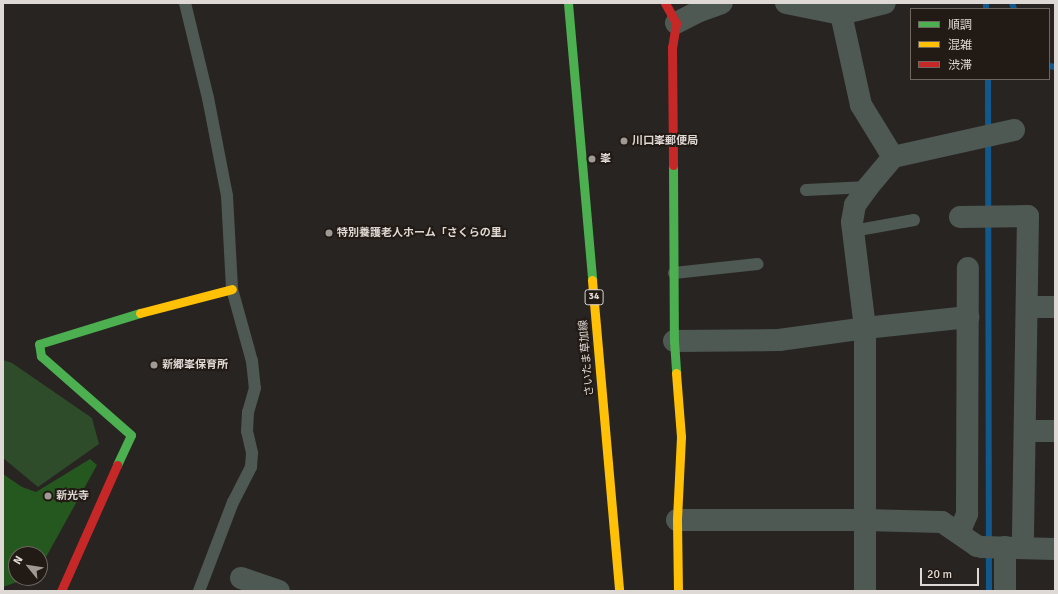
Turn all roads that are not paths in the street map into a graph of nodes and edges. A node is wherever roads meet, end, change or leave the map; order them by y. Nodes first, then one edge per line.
1 (185, 3) edge
2 (568, 3) edge
3 (665, 3) edge
4 (722, 3) edge
5 (786, 3) edge
6 (885, 3) edge
7 (840, 14) junction
8 (676, 23) junction
9 (998, 134) dead end
10 (893, 157) junction
11 (868, 187) junction
12 (806, 190) dead end
13 (960, 217) dead end
14 (914, 220) dead end
15 (853, 231) junction
16 (758, 264) dead end
17 (968, 268) dead end
18 (674, 273) junction
19 (232, 289) junction
20 (1028, 307) junction
21 (1055, 307) edge
22 (968, 317) junction
23 (865, 328) junction
24 (674, 341) junction
25 (1026, 431) junction
26 (1055, 431) edge
27 (677, 520) junction
28 (864, 520) junction
29 (959, 534) junction
30 (1001, 547) junction
31 (1055, 549) edge
32 (241, 578) dead end
33 (62, 591) edge
34 (199, 591) edge
35 (279, 591) edge
36 (619, 591) edge
37 (678, 591) edge
38 (864, 591) edge
39 (1005, 591) edge

1 - 19 lane
2 - 36 street, さいたま草加線 / 34
3 - 8 street
4 - 8 street
5 - 7 street
6 - 7 street
7 - 10 street
8 - 18 street
9 - 10 street
10 - 11 street
11 - 12 lane
11 - 15 street
13 - 20 street
14 - 15 lane
15 - 23 street
16 - 18 lane
17 - 22 street
18 - 24 street
19 - 33 street
19 - 34 lane
20 - 21 street
20 - 25 street
22 - 23 street
22 - 29 street
23 - 24 street
23 - 28 street
24 - 27 street
25 - 26 street
25 - 30 street
27 - 28 street
27 - 37 street
28 - 29 street
28 - 38 street
29 - 30 street
30 - 31 street
30 - 39 street
32 - 35 street

